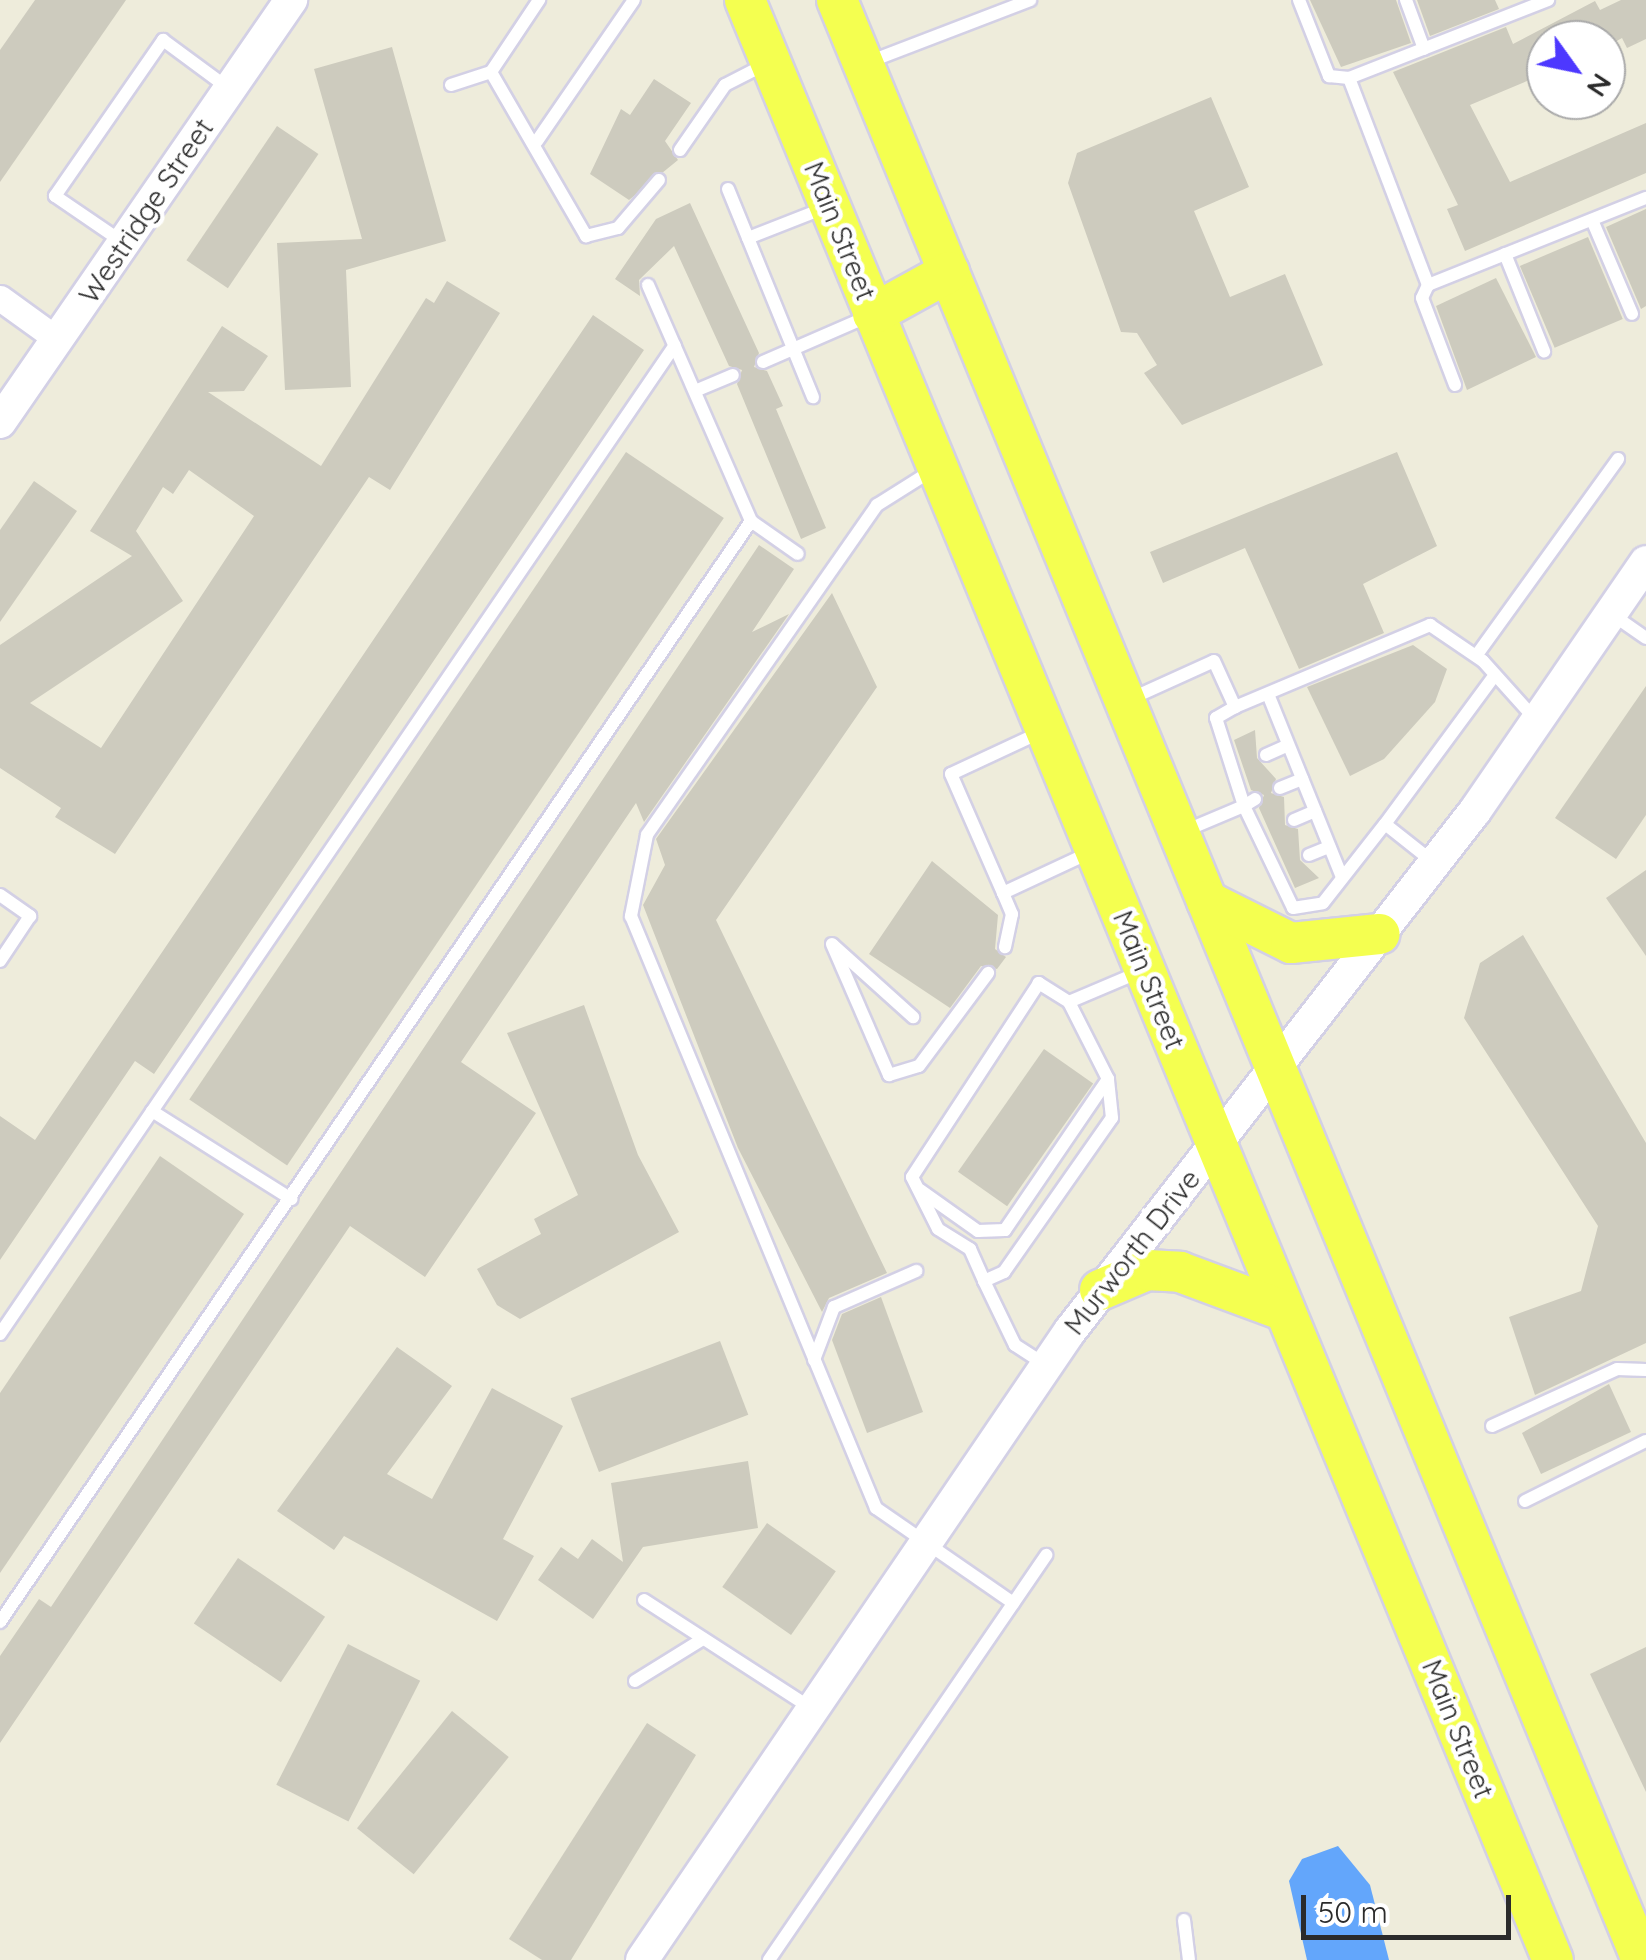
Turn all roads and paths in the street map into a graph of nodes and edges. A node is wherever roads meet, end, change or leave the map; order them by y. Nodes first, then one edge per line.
1 (291, 0) edge
2 (539, 0) edge
3 (634, 0) edge
4 (745, 0) edge
5 (837, 0) edge
6 (1030, 0) edge
7 (1299, 0) edge
8 (1406, 0) edge
9 (1548, 0) edge
10 (1513, 6) edge
11 (1424, 48) junction
12 (771, 62) junction
13 (864, 64) junction
14 (491, 72) junction
15 (1348, 78) junction
16 (451, 85) dead end
17 (230, 89) junction
18 (536, 141) junction
19 (680, 150) dead end
20 (659, 180) dead end
21 (728, 189) dead end
22 (1646, 198) edge
23 (829, 206) junction
24 (1592, 220) junction
25 (748, 238) junction
26 (124, 244) junction
27 (1506, 254) junction
28 (949, 272) junction
29 (648, 284) dead end
30 (1428, 285) junction
31 (0, 298) edge
32 (873, 314) junction
33 (1632, 314) dead end
34 (58, 340) junction
35 (675, 345) junction
36 (794, 349) junction
37 (1544, 351) dead end
38 (763, 362) dead end
39 (734, 375) dead end
40 (1455, 384) dead end
41 (695, 392) junction
42 (812, 397) dead end
43 (0, 422) edge
44 (1618, 459) dead end
45 (938, 466) junction
46 (751, 521) junction
47 (798, 554) dead end
48 (1646, 562) edge
49 (1610, 614) junction
50 (1646, 638) edge
51 (1476, 656) junction
52 (1492, 679) junction
53 (1268, 694) junction
54 (1125, 702) junction
55 (1235, 707) junction
56 (1537, 720) junction
57 (1046, 730) junction
58 (1288, 745) junction
59 (1266, 755) dead end
60 (1302, 779) junction
61 (1280, 788) dead end
62 (1250, 803) junction
63 (1315, 811) junction
64 (1294, 820) dead end
65 (1385, 824) junction
66 (1180, 833) junction
67 (1329, 846) junction
68 (1095, 850) junction
69 (1309, 856) dead end
70 (1434, 863) junction
71 (1342, 877) junction
72 (1003, 893) junction
73 (0, 895) edge
74 (1207, 901) junction
75 (1380, 934) junction
76 (1006, 947) dead end
77 (0, 961) edge
78 (1144, 970) junction
79 (988, 973) dead end
80 (1069, 1002) junction
81 (913, 1017) dead end
82 (1274, 1064) junction
83 (1108, 1079) junction
84 (152, 1111) junction
85 (1216, 1144) junction
86 (918, 1188) junction
87 (291, 1199) junction
88 (916, 1271) dead end
89 (984, 1281) junction
90 (1100, 1290) junction
91 (1285, 1311) junction
92 (0, 1334) edge
93 (814, 1360) junction
94 (1046, 1366) junction
95 (1646, 1370) edge
96 (1492, 1426) dead end
97 (1646, 1440) edge
98 (1525, 1501) dead end
99 (923, 1546) junction
100 (1046, 1555) dead end
101 (644, 1600) dead end
102 (1014, 1603) junction
103 (0, 1622) edge
104 (703, 1639) junction
105 (635, 1681) dead end
106 (813, 1710) junction
107 (1184, 1920) dead end
108 (642, 1960) edge
109 (770, 1960) edge
110 (1189, 1960) edge
111 (1553, 1960) edge
112 (1642, 1960) edge

1 - 17 street, Westridge Street
2 - 14 lane
3 - 18 lane
4 - 12 main road, Main Street
5 - 13 main road
6 - 13 lane
7 - 15 lane
8 - 11 lane
9 - 10 lane
10 - 11 lane
11 - 15 lane
12 - 19 lane
12 - 23 main road, Main Street
13 - 28 main road
14 - 16 lane
14 - 18 lane
15 - 30 lane
17 - 26 street, Westridge Street
17 - 26 lane
18 - 20 lane
21 - 25 lane
22 - 24 lane
23 - 25 lane
23 - 32 main road, Main Street
24 - 27 lane
24 - 33 lane
25 - 36 lane
26 - 34 street, Westridge Street
27 - 30 lane
27 - 37 lane
28 - 32 main road
28 - 54 main road
29 - 35 lane
30 - 40 lane
31 - 34 street
32 - 36 lane
32 - 45 main road, Main Street
34 - 43 street, Westridge Street
35 - 41 lane
35 - 84 lane
36 - 38 lane
36 - 42 lane
39 - 41 lane
41 - 46 lane
44 - 51 lane
45 - 57 main road, Main Street
45 - 93 lane
46 - 47 lane
46 - 87 lane
48 - 49 street, Murworth Drive
49 - 50 lane
49 - 56 street, Murworth Drive
51 - 52 lane
51 - 53 lane
52 - 56 lane
52 - 65 lane
53 - 55 lane
53 - 58 lane
54 - 55 lane
54 - 66 main road
55 - 62 lane
56 - 70 street, Murworth Drive
57 - 68 main road, Main Street
57 - 72 lane
58 - 59 lane
58 - 60 lane
60 - 61 lane
60 - 63 lane
62 - 66 lane
62 - 71 lane
63 - 64 lane
63 - 67 lane
65 - 70 lane
65 - 71 lane
66 - 74 main road
67 - 69 lane
67 - 71 lane
68 - 72 lane
68 - 78 main road, Main Street
70 - 75 street, Murworth Drive
72 - 76 lane
73 - 77 lane
74 - 75 main road
74 - 82 main road
75 - 82 street, Murworth Drive
78 - 80 lane
78 - 85 main road, Main Street
79 - 81 lane
80 - 83 lane
80 - 86 lane
82 - 85 street, Murworth Drive
82 - 112 main road
83 - 86 lane
83 - 89 lane
84 - 87 lane
84 - 92 lane
85 - 90 street, Murworth Drive
85 - 91 main road, Main Street
86 - 89 lane
87 - 103 lane
88 - 93 lane
89 - 94 lane
90 - 91 main road
90 - 94 street, Murworth Drive
91 - 111 main road, Main Street
93 - 99 lane
94 - 99 street, Murworth Drive
95 - 96 lane
97 - 98 lane
99 - 102 lane
99 - 106 street, Murworth Drive
100 - 102 lane
101 - 104 lane
102 - 109 lane
104 - 105 lane
104 - 106 lane
106 - 108 street, Murworth Drive
107 - 110 lane

